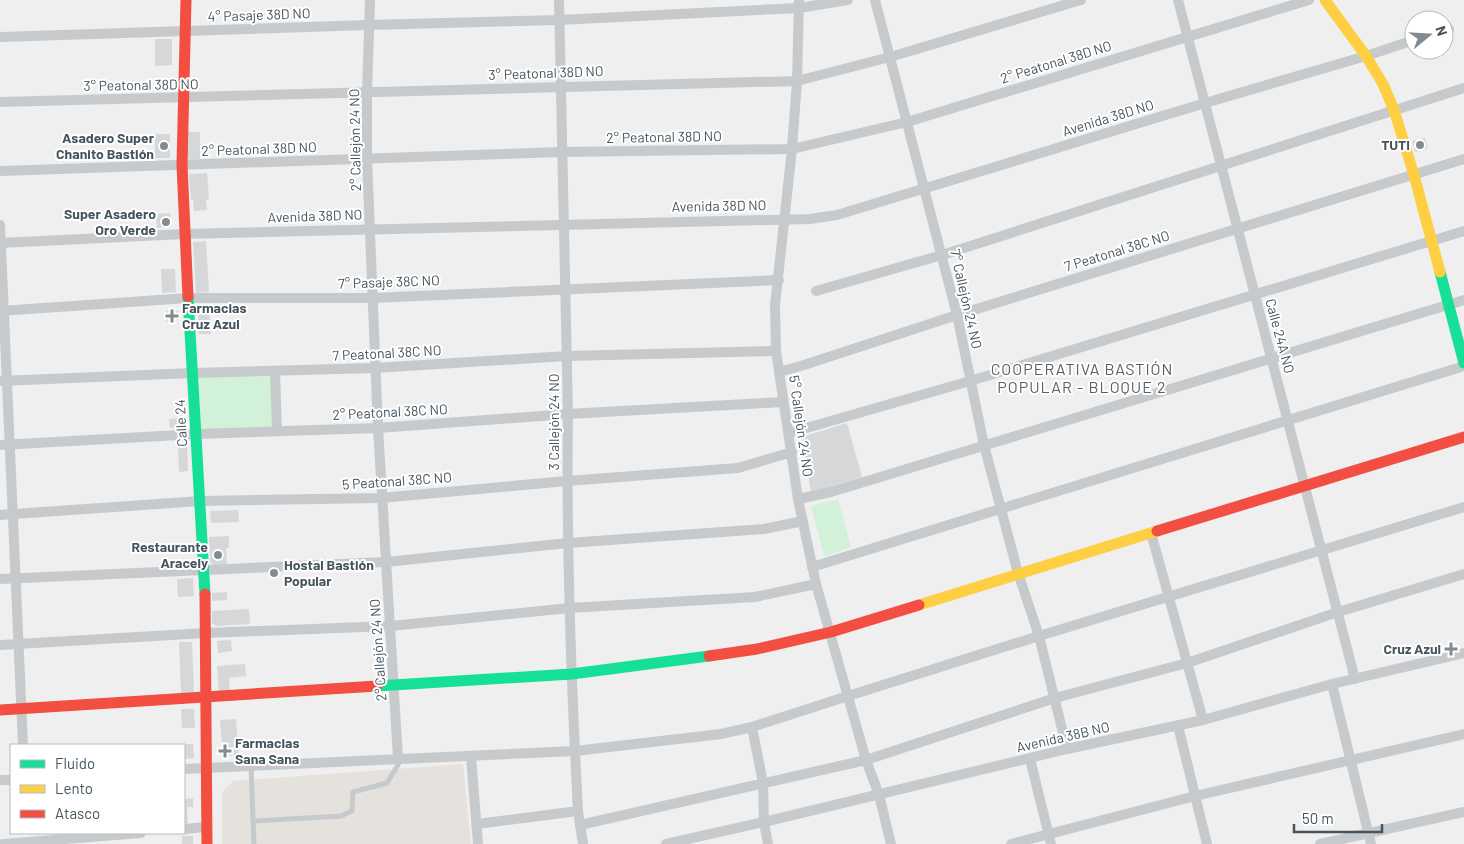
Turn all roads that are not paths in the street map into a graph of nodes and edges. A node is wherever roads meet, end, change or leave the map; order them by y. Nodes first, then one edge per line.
1 (186, 0) edge
2 (370, 0) edge
3 (559, 0) edge
4 (848, 0) edge
5 (875, 0) edge
6 (1081, 0) edge
7 (1178, 0) edge
8 (1308, 0) edge
9 (1328, 1) edge
10 (799, 4) edge
11 (559, 20) junction
12 (370, 25) junction
13 (185, 32) junction
14 (1188, 36) junction
15 (0, 37) edge
16 (1404, 43) edge
17 (1366, 56) junction
18 (890, 57) junction
19 (797, 81) junction
20 (561, 86) junction
21 (1464, 88) edge
22 (367, 92) junction
23 (183, 98) junction
24 (0, 102) edge
25 (1205, 103) junction
26 (1394, 110) junction
27 (907, 122) junction
28 (792, 149) junction
29 (562, 152) junction
30 (367, 159) junction
31 (1464, 159) edge
32 (182, 165) junction
33 (1221, 165) junction
34 (0, 171) edge
35 (1414, 175) junction
36 (923, 188) junction
37 (784, 218) junction
38 (564, 224) junction
39 (0, 225) edge
40 (1238, 228) junction
41 (371, 229) junction
42 (1464, 231) edge
43 (184, 234) junction
44 (1431, 241) junction
45 (0, 243) edge
46 (942, 255) junction
47 (779, 280) junction
48 (566, 288) junction
49 (816, 291) dead end
50 (1255, 294) junction
51 (188, 298) junction
52 (372, 298) junction
53 (1464, 300) edge
54 (1448, 304) junction
55 (2, 311) edge
56 (956, 314) junction
57 (776, 352) junction
58 (567, 356) junction
59 (1272, 358) junction
60 (1464, 364) edge
61 (375, 368) junction
62 (275, 371) junction
63 (779, 372) junction
64 (194, 373) junction
65 (4, 381) edge
66 (970, 381) junction
67 (782, 402) junction
68 (568, 414) junction
69 (1288, 420) junction
70 (378, 428) junction
71 (277, 431) junction
72 (789, 433) junction
73 (197, 434) junction
74 (1464, 437) edge
75 (5, 444) edge
76 (984, 445) junction
77 (792, 452) junction
78 (567, 481) junction
79 (1305, 486) junction
80 (381, 498) junction
81 (798, 499) junction
82 (200, 501) junction
83 (1464, 507) edge
84 (1001, 510) junction
85 (13, 514) junction
86 (0, 515) edge
87 (803, 521) junction
88 (1151, 533) junction
89 (568, 543) junction
90 (1322, 550) junction
91 (386, 562) junction
92 (812, 567) junction
93 (204, 569) junction
94 (1018, 573) junction
95 (1464, 574) edge
96 (16, 578) junction
97 (0, 579) edge
98 (816, 584) junction
99 (1169, 597) junction
100 (569, 608) junction
101 (1338, 612) junction
102 (390, 626) junction
103 (831, 632) junction
104 (206, 633) junction
105 (1039, 636) junction
106 (19, 644) junction
107 (0, 645) edge
108 (1464, 653) edge
109 (1187, 663) junction
110 (572, 674) junction
111 (1355, 679) junction
112 (1332, 684) junction
113 (394, 686) junction
114 (848, 696) junction
115 (206, 697) junction
116 (1055, 698) junction
117 (22, 708) junction
118 (0, 710) edge
119 (1203, 720) junction
120 (1178, 726) junction
121 (752, 727) junction
122 (1464, 734) edge
123 (23, 744) edge
124 (1068, 750) junction
125 (574, 751) junction
126 (470, 757) junction
127 (400, 759) junction
128 (1030, 759) junction
129 (866, 760) junction
130 (1350, 760) junction
131 (251, 766) junction
132 (206, 767) junction
133 (185, 769) edge
134 (763, 783) junction
135 (879, 795) junction
136 (1195, 796) junction
137 (578, 811) junction
138 (1464, 812) edge
139 (253, 821) junction
140 (764, 822) junction
141 (477, 824) junction
142 (580, 825) junction
143 (206, 827) junction
144 (185, 829) edge
145 (1368, 833) junction
146 (124, 834) edge
147 (1050, 839) edge
148 (25, 840) edge
149 (3, 844) edge
150 (207, 844) edge
151 (254, 844) edge
152 (478, 844) edge
153 (582, 844) edge
154 (666, 844) edge
155 (768, 844) edge
156 (891, 844) edge
157 (1011, 844) edge
158 (1207, 844) edge
159 (1320, 844) edge
160 (1370, 844) edge

1 - 13 street, Calle 24
2 - 12 street, 2° Callejón 24 NO
3 - 11 street, 3 Callejón 24 NO
4 - 10 street, 4° Pasaje 38D NO
5 - 18 street, 7° Callejón 24 NO
6 - 18 street, 3° Peatonal 38D NO
7 - 14 street, Calle 24A NO
8 - 14 street, 2° Peatonal 38D NO
9 - 17 street
10 - 11 street, 4° Pasaje 38D NO
10 - 19 street, 5° Callejón 24 NO
11 - 12 street, 4° Pasaje 38D NO
11 - 20 street, 3 Callejón 24 NO
12 - 13 street, 4° Pasaje 38D NO
12 - 22 street, 2° Callejón 24 NO
13 - 15 street, 4° Pasaje 38D NO
13 - 23 street, Calle 24
14 - 25 street, Calle 24A NO
14 - 27 street, 2° Peatonal 38D NO
16 - 17 street, Avenida 38D NO
17 - 25 street, Avenida 38D NO
17 - 26 street
18 - 19 street, 3° Peatonal 38D NO
18 - 27 street, 7° Callejón 24 NO
19 - 20 street, 3° Peatonal 38D NO
19 - 28 street, 5° Callejón 24 NO
20 - 22 street, 3° Peatonal 38D NO
20 - 29 street, 3 Callejón 24 NO
21 - 26 street
22 - 23 street, 3° Peatonal 38D NO
22 - 30 street, 2° Callejón 24 NO
23 - 24 street, 3° Peatonal 38D NO
23 - 32 street, Calle 24
25 - 33 street, Calle 24A NO
25 - 36 street, Avenida 38D NO
26 - 33 street
26 - 35 street
27 - 28 street, 2° Peatonal 38D NO
27 - 36 street, 7° Callejón 24 NO
28 - 29 street, 2° Peatonal 38D NO
28 - 37 street, 5° Callejón 24 NO
29 - 30 street, 2° Peatonal 38D NO
29 - 38 street, 3 Callejón 24 NO
30 - 32 street, 2° Peatonal 38D NO
30 - 41 street, 2° Callejón 24 NO
31 - 35 street, 7 Peatonal 38C NO
32 - 34 street, 2° Peatonal 38D NO
32 - 43 street, Calle 24
33 - 40 street, Calle 24A NO
33 - 46 street
35 - 40 street, 7 Peatonal 38C NO
35 - 44 street
36 - 37 street, Avenida 38D NO
36 - 46 street, 7° Callejón 24 NO
37 - 38 street, Avenida 38D NO
37 - 47 street, 5° Callejón 24 NO
38 - 41 street, Avenida 38D NO
38 - 48 street, 3 Callejón 24 NO
39 - 45 street
40 - 50 street, Calle 24A NO
40 - 56 street, 7 Peatonal 38C NO
41 - 43 street, Avenida 38D NO
41 - 52 street, 2° Callejón 24 NO
42 - 44 street
43 - 45 street, Avenida 38D NO
43 - 51 street, Calle 24
44 - 50 street
44 - 54 street
45 - 55 street
46 - 49 street
46 - 56 street, 7° Callejón 24 NO
47 - 48 street, 7° Pasaje 38C NO
47 - 57 street, 5° Callejón 24 NO
48 - 52 street, 7° Pasaje 38C NO
48 - 58 street, 3 Callejón 24 NO
50 - 59 street, Calle 24A NO
50 - 66 street
51 - 52 street, 7° Pasaje 38C NO
51 - 55 street, 7° Pasaje 38C NO
51 - 64 street, Calle 24
52 - 61 street, 2° Callejón 24 NO
53 - 54 street
54 - 59 street
54 - 60 street
55 - 65 street
56 - 63 street, 7 Peatonal 38C NO
56 - 66 street, 7° Callejón 24 NO
57 - 58 street, 7 Peatonal 38C NO
57 - 63 street, 5° Callejón 24 NO
58 - 61 street, 7 Peatonal 38C NO
58 - 68 street, 3 Callejón 24 NO
59 - 69 street, Calle 24A NO
59 - 76 street
60 - 69 street
61 - 62 street, 7 Peatonal 38C NO
61 - 70 street, 2° Callejón 24 NO
62 - 64 street, 7 Peatonal 38C NO
62 - 71 street
63 - 67 street, 5° Callejón 24 NO
64 - 65 street, 7 Peatonal 38C NO
64 - 73 street, Calle 24
65 - 75 street
66 - 72 street
66 - 76 street, 7° Callejón 24 NO
67 - 68 street, 2° Peatonal 38C NO
67 - 72 street, 5° Callejón 24 NO
68 - 70 street, 2° Peatonal 38C NO
68 - 78 street, 3 Callejón 24 NO
69 - 79 street, Calle 24A NO
69 - 84 street
70 - 71 street, 2° Peatonal 38C NO
70 - 80 street, 2° Callejón 24 NO
71 - 73 street, 2° Peatonal 38C NO
72 - 77 street, 5° Callejón 24 NO
73 - 75 street, 2° Peatonal 38C NO
73 - 82 street, Calle 24
74 - 79 street
75 - 85 street
76 - 81 street
76 - 84 street, 7° Callejón 24 NO
77 - 78 street, 5 Peatonal 38C NO
77 - 81 street, 5° Callejón 24 NO
78 - 80 street, 5 Peatonal 38C NO
78 - 89 street, 3 Callejón 24 NO
79 - 88 street
79 - 90 street, Calle 24A NO
80 - 82 street, 5 Peatonal 38C NO
80 - 91 street, 2° Callejón 24 NO
81 - 87 street, 5° Callejón 24 NO
82 - 85 street, 5 Peatonal 38C NO
82 - 93 street, Calle 24
83 - 90 street
84 - 92 street
84 - 94 street, 7° Callejón 24 NO
85 - 86 street, 5 Peatonal 38C NO
85 - 96 street
87 - 89 street
87 - 92 street, 5° Callejón 24 NO
88 - 94 street
88 - 99 street
89 - 91 street
89 - 100 street, 3 Callejón 24 NO
90 - 99 street
90 - 101 street, Calle 24A NO
91 - 93 street
91 - 102 street, 2° Callejón 24 NO
92 - 98 street, 5° Callejón 24 NO
93 - 96 street
93 - 104 street, Calle 24
94 - 103 street
94 - 105 street, 7° Callejón 24 NO
95 - 101 street
96 - 97 street
96 - 106 street
98 - 100 street
98 - 103 street, 5° Callejón 24 NO
99 - 105 street
99 - 109 street
100 - 102 street
100 - 110 street, 3 Callejón 24 NO
101 - 109 street
101 - 111 street, Calle 24A NO
102 - 104 street
102 - 113 street, 2° Callejón 24 NO
103 - 110 street
103 - 114 street, 5° Callejón 24 NO
104 - 106 street
104 - 115 street, Calle 24
105 - 114 street
105 - 116 street, 7° Callejón 24 NO
106 - 107 street
106 - 117 street
108 - 111 street, Avenida 38B NO
109 - 116 street
109 - 119 street
110 - 113 street
110 - 125 street, 3 Callejón 24 NO
111 - 112 street, Avenida 38B NO
112 - 119 street, Avenida 38B NO
112 - 130 street
113 - 115 street
113 - 127 street, 2° Callejón 24 NO
114 - 121 street
114 - 129 street, 5° Callejón 24 NO
115 - 117 street
115 - 132 street, Calle 24
116 - 124 street, 7° Callejón 24 NO
116 - 129 street
117 - 118 street
117 - 123 street
119 - 120 street, Avenida 38B NO
120 - 124 street, Avenida 38B NO
120 - 136 street
121 - 125 street
121 - 134 street
122 - 130 street
124 - 128 street, Avenida 38B NO
125 - 126 street
125 - 137 street, 3 Callejón 24 NO
126 - 127 street
126 - 141 street
127 - 131 street
127 - 139 lane
128 - 135 street, Avenida 38B NO
128 - 147 street
129 - 134 street
129 - 135 street, 5° Callejón 24 NO
130 - 136 street
130 - 145 street
131 - 132 street
131 - 139 lane
132 - 133 street
132 - 143 street, Calle 24
134 - 140 street
134 - 142 street
135 - 140 street, Avenida 38B NO
135 - 156 street, 5° Callejón 24 NO
136 - 147 street
136 - 158 street
137 - 141 street
137 - 142 street, 3 Callejón 24 NO
138 - 145 street
139 - 151 lane
140 - 154 street, Avenida 38B NO
140 - 155 street
141 - 152 street
142 - 153 street, 3 Callejón 24 NO
143 - 144 street
143 - 150 street, Calle 24
145 - 159 street
145 - 160 street
146 - 148 street
147 - 157 street
148 - 149 street

